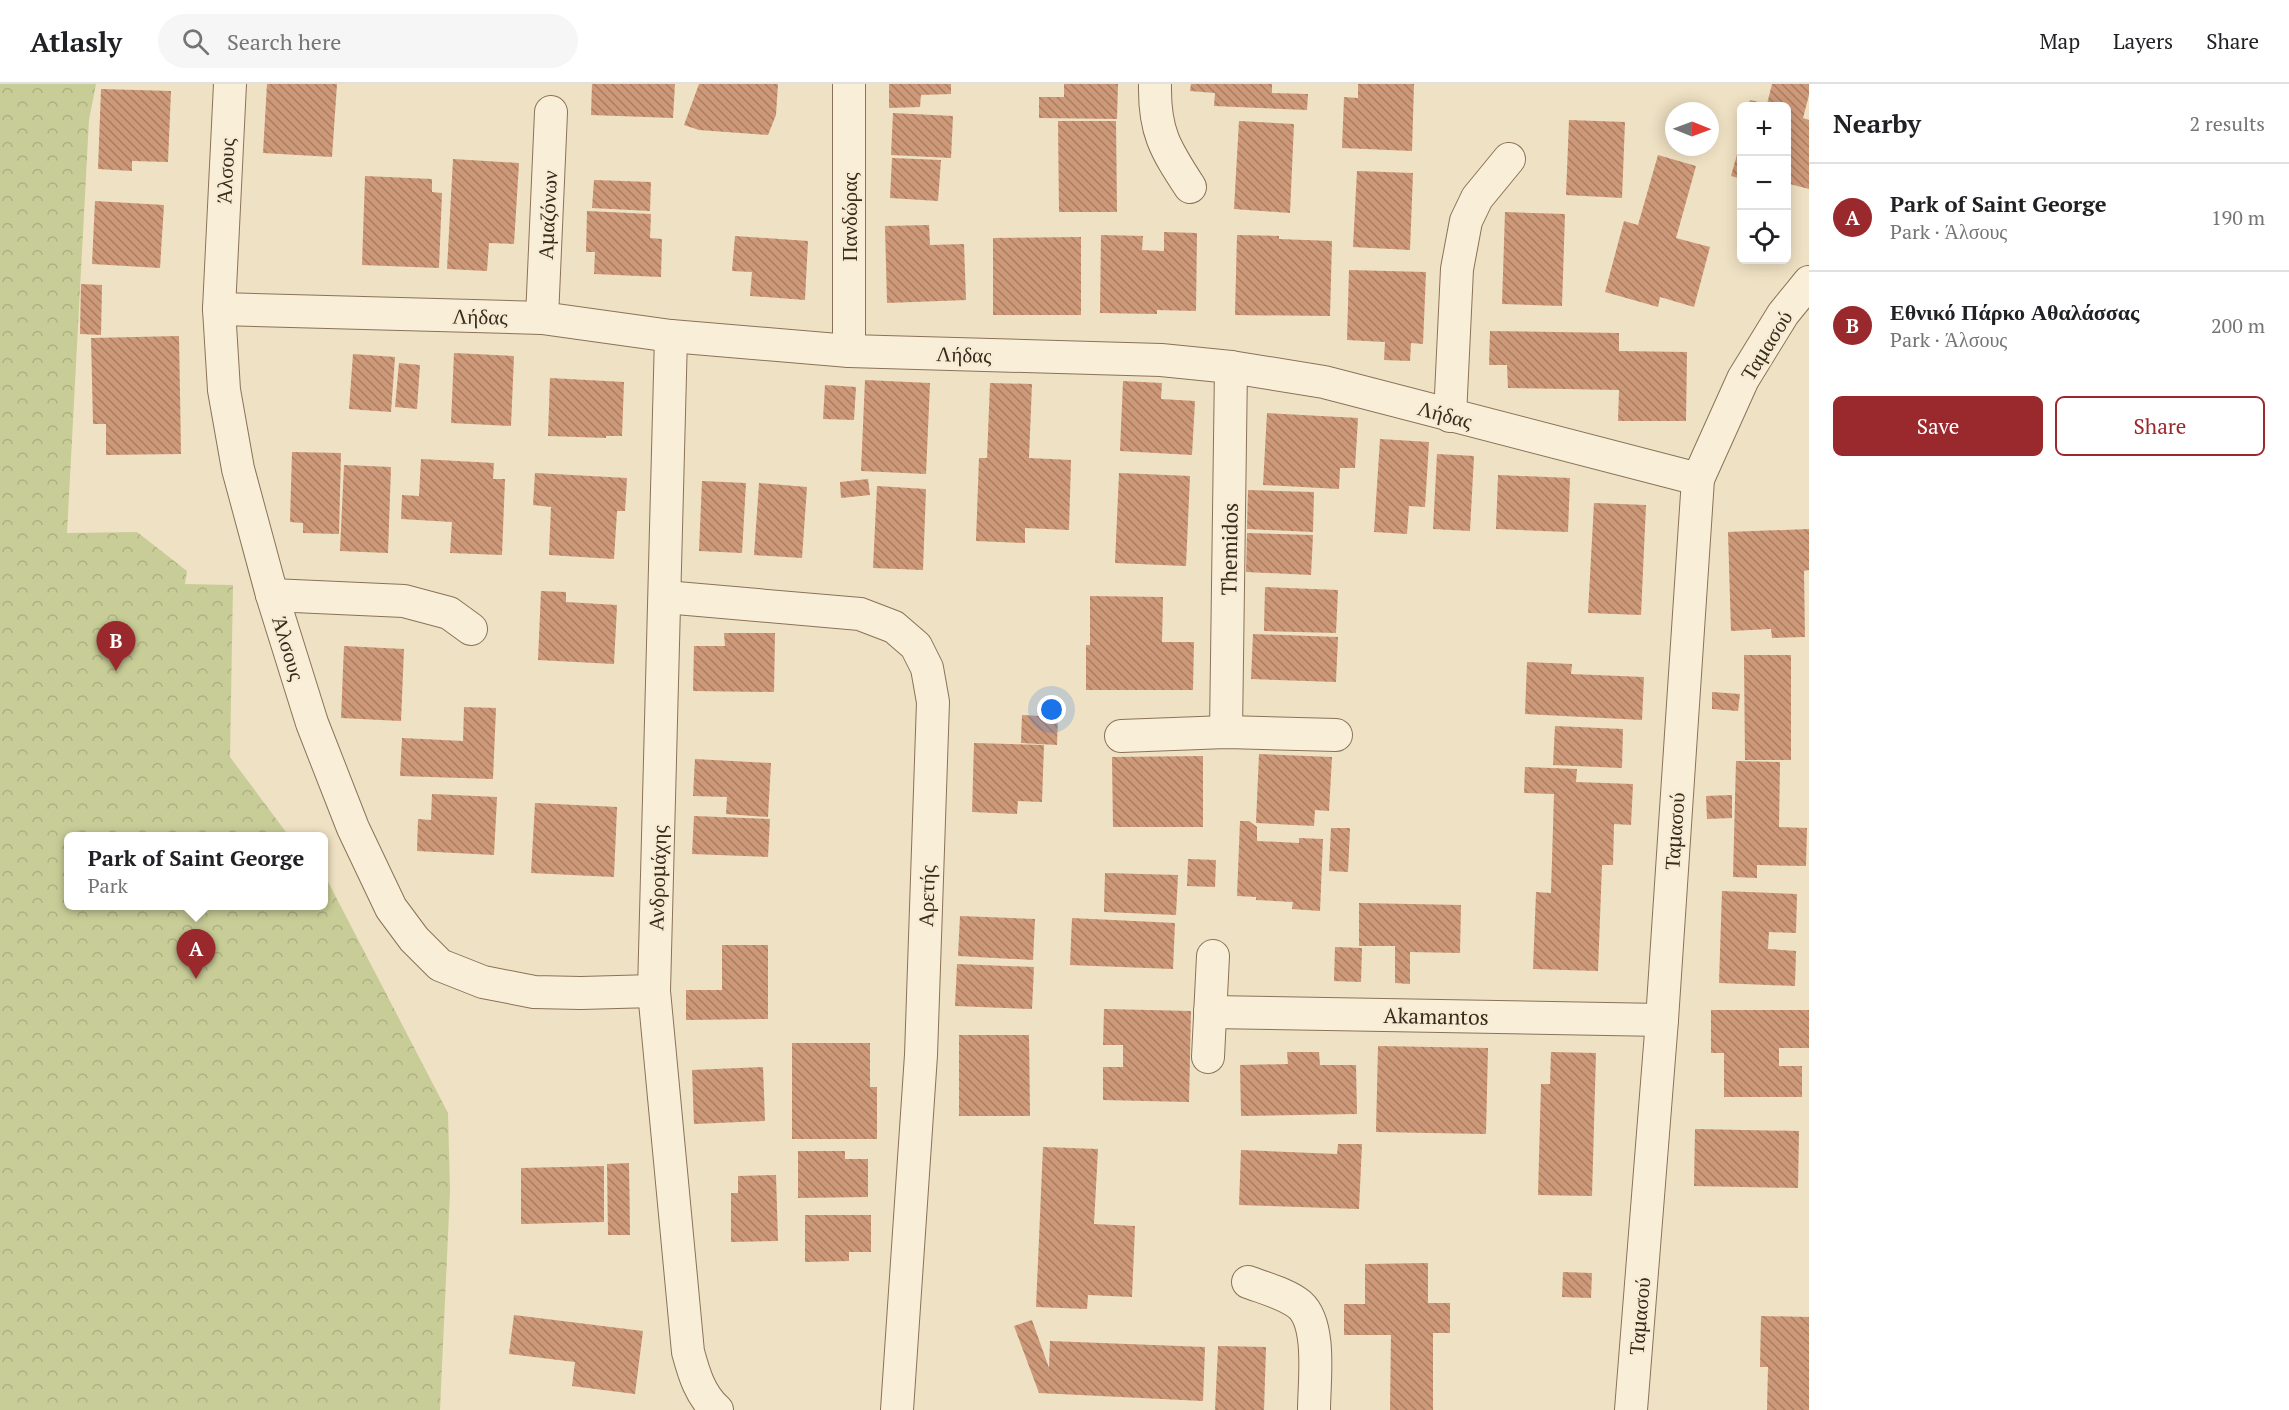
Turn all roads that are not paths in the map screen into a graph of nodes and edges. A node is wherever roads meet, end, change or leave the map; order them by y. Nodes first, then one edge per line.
1 (230, 84) edge
2 (849, 84) edge
3 (1155, 84) edge
4 (551, 112) dead end
5 (1509, 159) dead end
6 (1190, 188) dead end
7 (1809, 282) edge
8 (219, 309) junction
9 (542, 318) junction
10 (670, 336) junction
11 (849, 351) junction
12 (1231, 367) junction
13 (1450, 416) junction
14 (1698, 479) junction
15 (272, 595) junction
16 (665, 597) junction
17 (471, 628) dead end
18 (1226, 732) junction
19 (1336, 735) dead end
20 (1121, 736) dead end
21 (1213, 956) dead end
22 (654, 991) junction
23 (1210, 1012) junction
24 (1662, 1020) junction
25 (1208, 1057) dead end
26 (1248, 1282) dead end
27 (717, 1410) edge
28 (897, 1410) edge
29 (1314, 1410) edge
30 (1631, 1410) edge

1 - 8 street, Άλσους
2 - 11 street, Πανδώρας
3 - 6 street
4 - 9 street, Αμαζόνων
5 - 13 street
7 - 14 street, Ταμασού
8 - 9 street, Λήδας
8 - 15 street, Άλσους
9 - 10 street, Λήδας
10 - 11 street, Λήδας
10 - 16 street, Ανδρομάχης
11 - 12 street, Λήδας
12 - 13 street, Λήδας
12 - 18 street, Themidos
13 - 14 street, Λήδας
14 - 24 street, Ταμασού
15 - 17 street
15 - 22 street, Άλσους
16 - 22 street, Ανδρομάχης
16 - 28 street, Αρετής
18 - 19 street
18 - 20 street
21 - 23 street
22 - 27 street, Ανδρομάχης
23 - 24 street, Akamantos
23 - 25 street
24 - 30 street, Ταμασού
26 - 29 street

